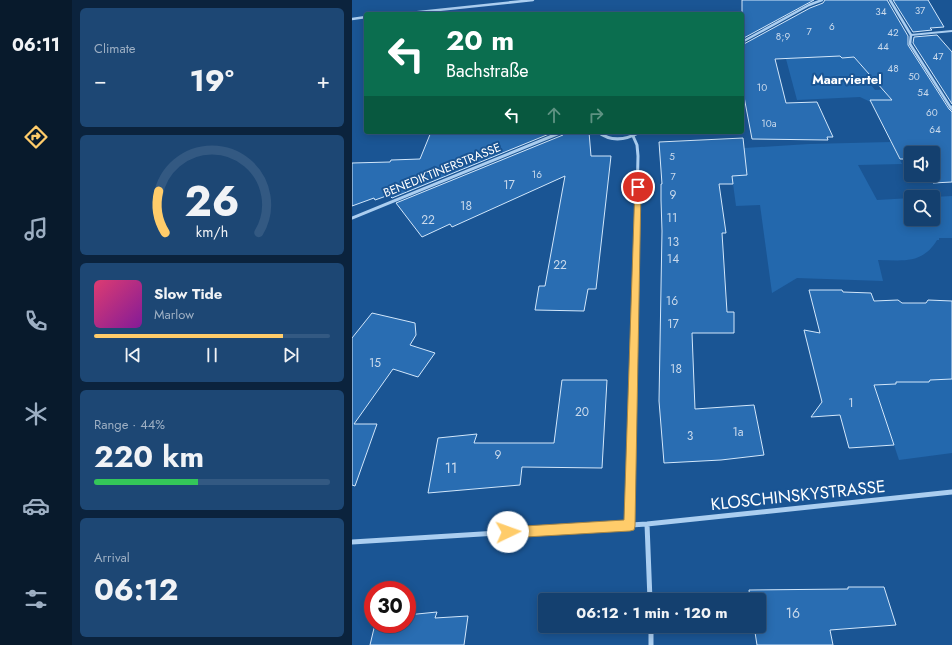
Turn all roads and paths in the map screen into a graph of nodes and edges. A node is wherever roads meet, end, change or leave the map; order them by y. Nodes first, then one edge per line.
1 (534, 0) edge
2 (822, 0) edge
3 (890, 0) edge
4 (419, 12) edge
5 (364, 17) edge
6 (352, 19) edge
7 (952, 31) edge
8 (911, 35) junction
9 (744, 41) edge
10 (952, 109) edge
11 (557, 134) edge
12 (603, 134) edge
13 (636, 134) edge
14 (632, 136) junction
15 (352, 218) edge
16 (952, 492) edge
17 (647, 524) junction
18 (630, 526) junction
19 (352, 542) edge
20 (650, 593) edge
21 (650, 633) edge
22 (651, 645) edge

1 - 4 street
2 - 9 street
3 - 8 street
5 - 6 street
7 - 8 lane
8 - 10 street
11 - 15 street, BENEDIKTINERSTRASSE
12 - 14 street
13 - 14 street
14 - 18 street
16 - 17 street, KLOSCHINSKYSTRASSE
17 - 18 street, KLOSCHINSKYSTRASSE
17 - 20 street
18 - 19 street, KLOSCHINSKYSTRASSE
21 - 22 street

